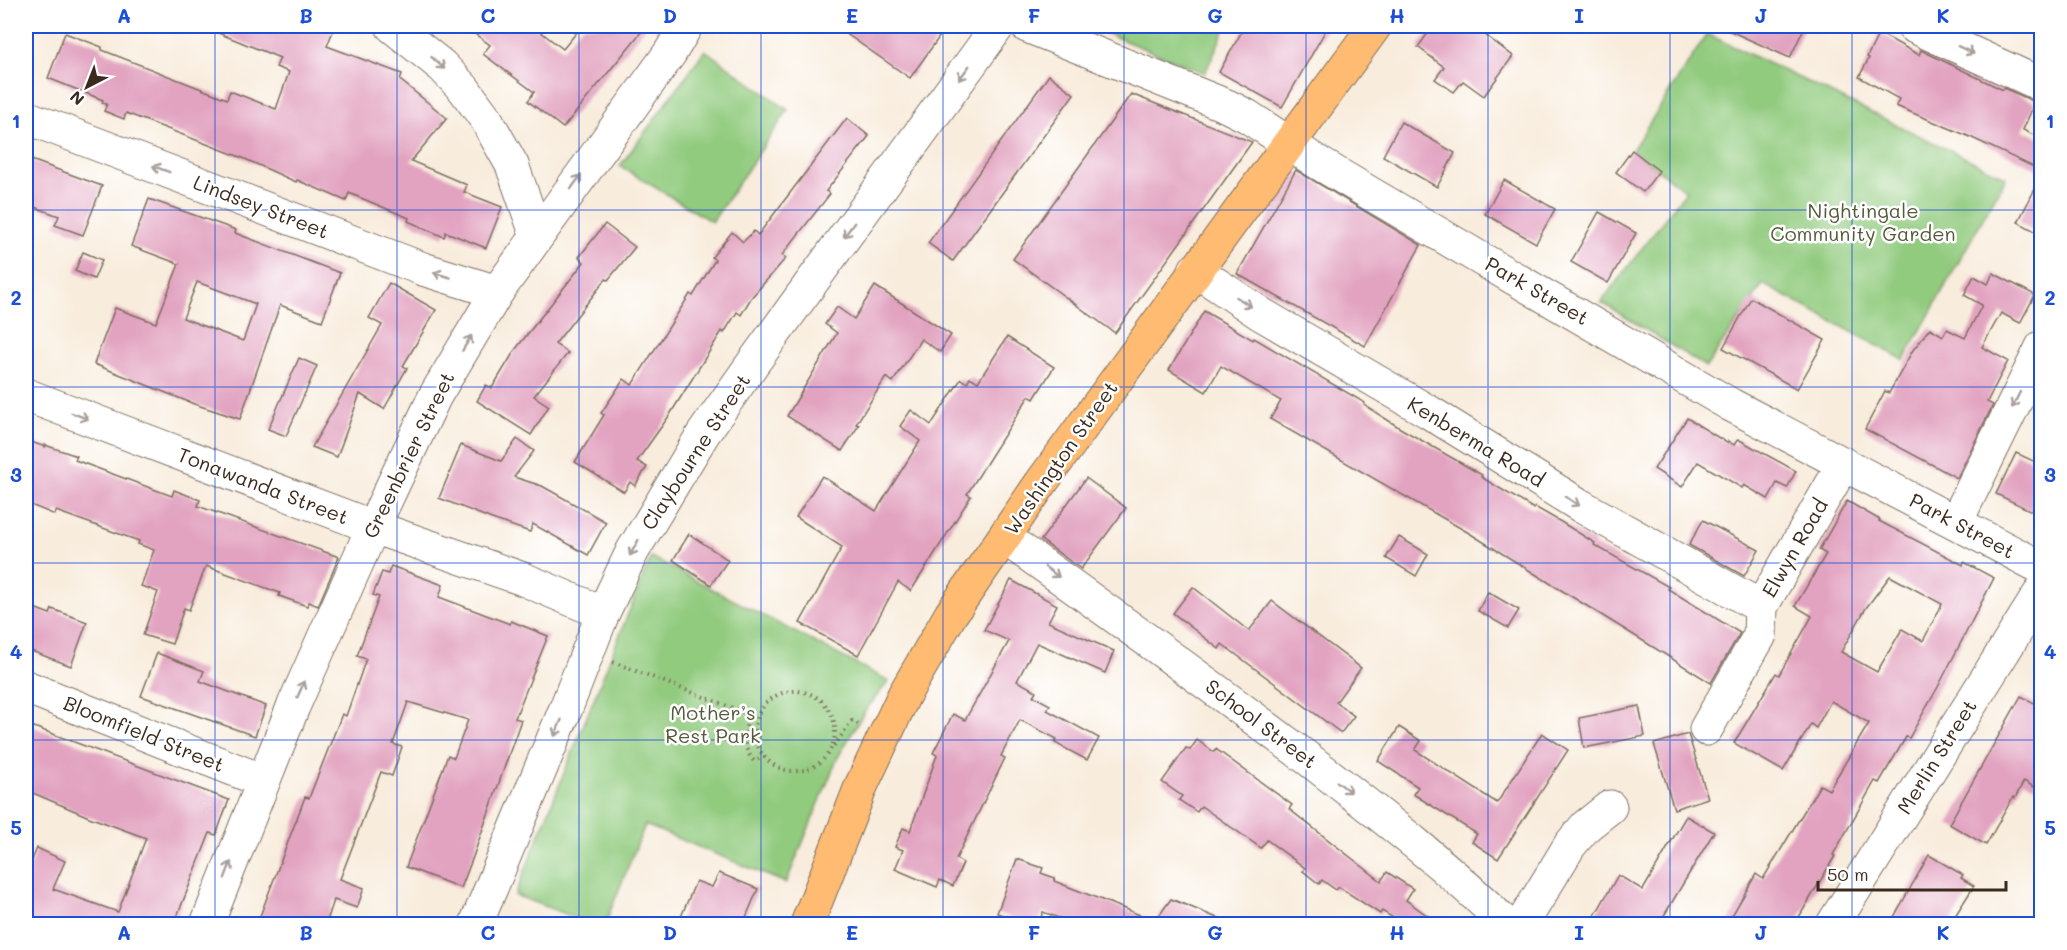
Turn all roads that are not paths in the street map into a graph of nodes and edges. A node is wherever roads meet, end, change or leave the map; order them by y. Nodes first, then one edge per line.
1 (392, 26) edge
2 (686, 26) edge
3 (998, 26) edge
4 (1028, 26) edge
5 (1375, 26) edge
6 (1913, 26) edge
7 (2042, 85) edge
8 (26, 117) edge
9 (1289, 143) junction
10 (537, 236) junction
11 (1195, 270) junction
12 (497, 292) junction
13 (2042, 347) edge
14 (26, 395) edge
15 (1843, 465) junction
16 (1956, 522) junction
17 (373, 527) junction
18 (1005, 538) junction
19 (2042, 568) edge
20 (2042, 590) edge
21 (1761, 607) junction
22 (603, 613) junction
23 (26, 687) edge
24 (1706, 729) dead end
25 (263, 781) junction
26 (1610, 807) dead end
27 (207, 924) edge
28 (476, 924) edge
29 (807, 924) edge
30 (1506, 924) edge
31 (1522, 924) edge
32 (1833, 924) edge

1 -> 10 street
10 -> 2 street, Greenbrier Street
3 -> 22 street, Claybourne Street
4 - 9 street, Park Street
5 - 9 main road, Washington Street
6 -> 7 street
12 -> 8 street, Lindsey Street
9 - 11 main road, Washington Street
9 - 15 street, Park Street
10 - 12 street, Greenbrier Street
11 - 18 main road, Washington Street
11 -> 21 street, Kenberma Road
17 -> 12 street, Greenbrier Street
13 -> 16 street
14 -> 17 street, Tonawanda Street
15 - 16 street, Park Street
15 - 21 street, Elwyn Road
16 - 19 street, Park Street
17 - 22 street, Tonawanda Street
25 -> 17 street, Greenbrier Street
18 - 29 main road, Washington Street
18 -> 30 street, School Street
20 - 32 street, Merlin Street
21 - 24 street, Elwyn Road
22 -> 28 street, Claybourne Street
23 - 25 street, Bloomfield Street
27 -> 25 street, Greenbrier Street
26 - 31 street

